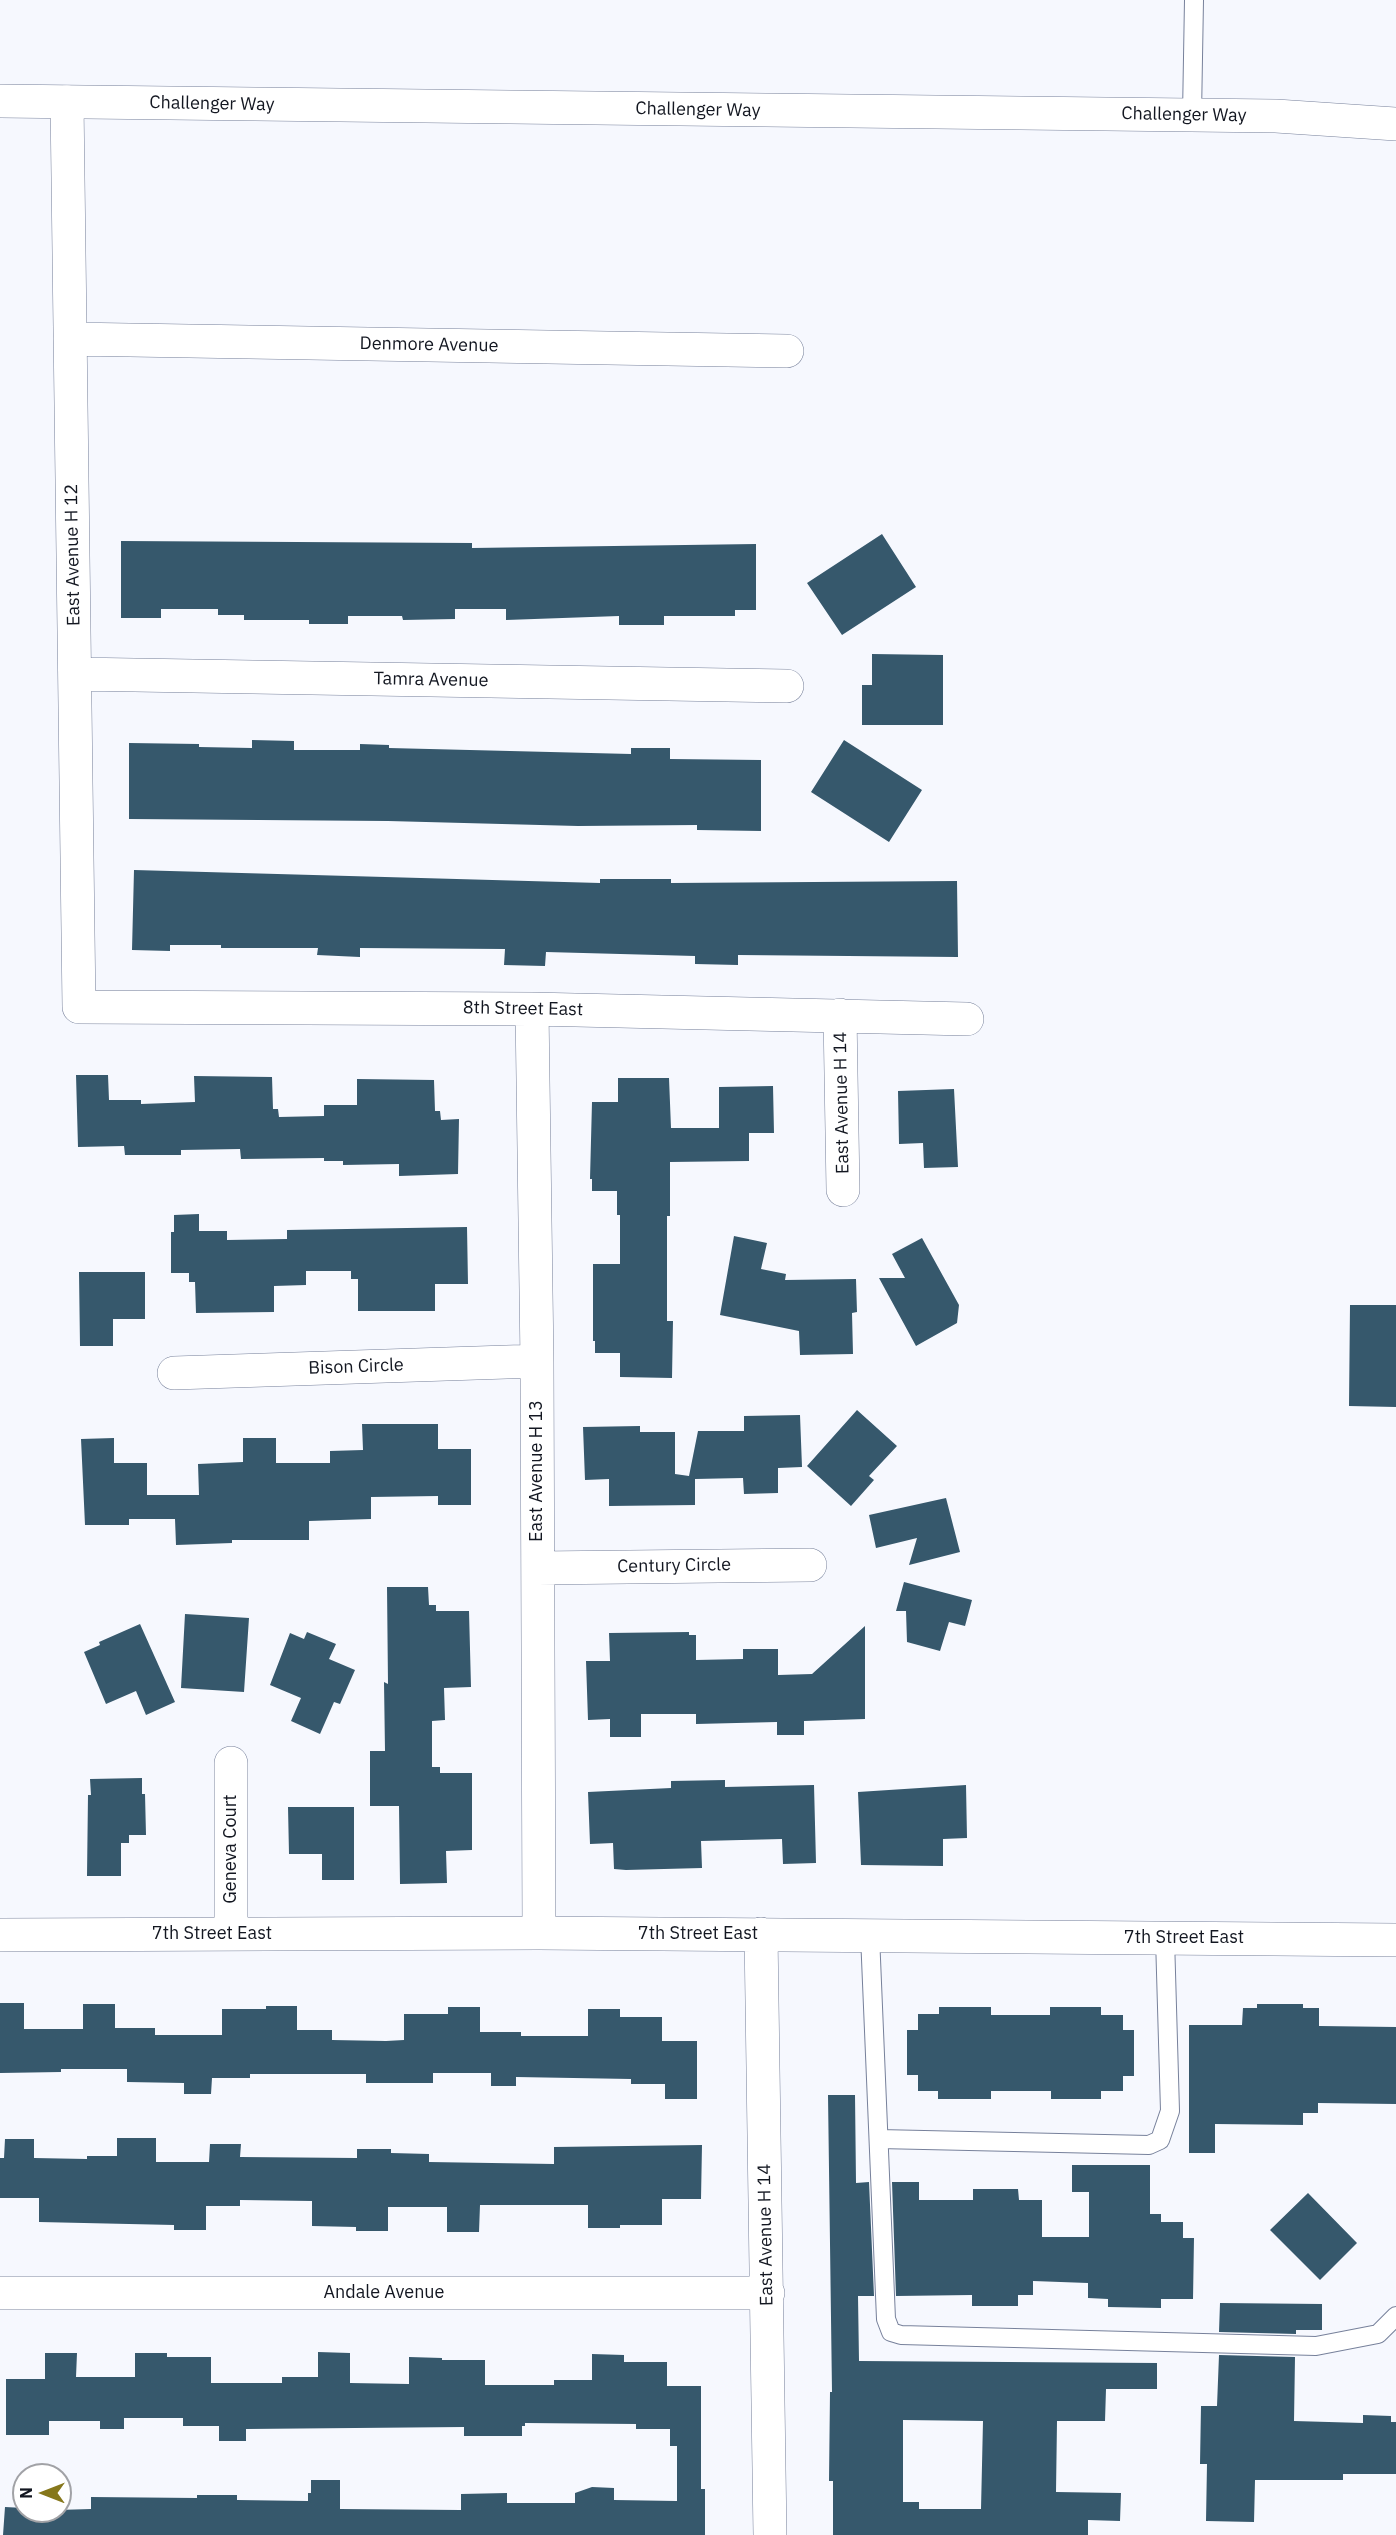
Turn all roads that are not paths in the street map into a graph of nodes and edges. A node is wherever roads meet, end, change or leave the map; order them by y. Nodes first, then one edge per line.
1 (1194, 0) edge
2 (0, 100) edge
3 (67, 102) junction
4 (1192, 115) junction
5 (1396, 124) edge
6 (70, 339) junction
7 (787, 351) dead end
8 (75, 674) junction
9 (787, 686) dead end
10 (79, 1007) joint
11 (532, 1009) junction
12 (840, 1015) junction
13 (967, 1019) dead end
14 (843, 1190) dead end
15 (537, 1360) junction
16 (174, 1373) dead end
17 (810, 1565) dead end
18 (538, 1568) junction
19 (231, 1763) dead end
20 (539, 1933) junction
21 (231, 1934) junction
22 (761, 1934) junction
23 (0, 1935) edge
24 (870, 1935) junction
25 (1165, 1938) junction
26 (1396, 1940) edge
27 (879, 2139) junction
28 (0, 2293) edge
29 (768, 2293) junction
30 (1396, 2316) edge
31 (770, 2535) edge

1 - 4 lane
2 - 3 street, Challenger Way
3 - 4 street, Challenger Way
3 - 6 street, East Avenue H 12
4 - 5 street, Challenger Way
6 - 7 street, Denmore Avenue
6 - 8 street, East Avenue H 12
8 - 9 street, Tamra Avenue
8 - 10 street, East Avenue H 12
10 - 11 street, 8th Street East
11 - 12 street, 8th Street East
11 - 15 street, East Avenue H 13
12 - 13 street, 8th Street East
12 - 14 street, East Avenue H 14
15 - 16 street, Bison Circle
15 - 18 street, East Avenue H 13
17 - 18 street, Century Circle
18 - 20 street, East Avenue H 13
19 - 21 street, Geneva Court
20 - 21 street, 7th Street East
20 - 22 street, 7th Street East
21 - 23 street, 7th Street East
22 - 24 street, 7th Street East
22 - 29 street, East Avenue H 14
24 - 25 street, 7th Street East
24 - 27 lane
25 - 26 street, 7th Street East
25 - 27 lane
27 - 30 lane
28 - 29 street, Andale Avenue
29 - 31 street, East Avenue H 14

